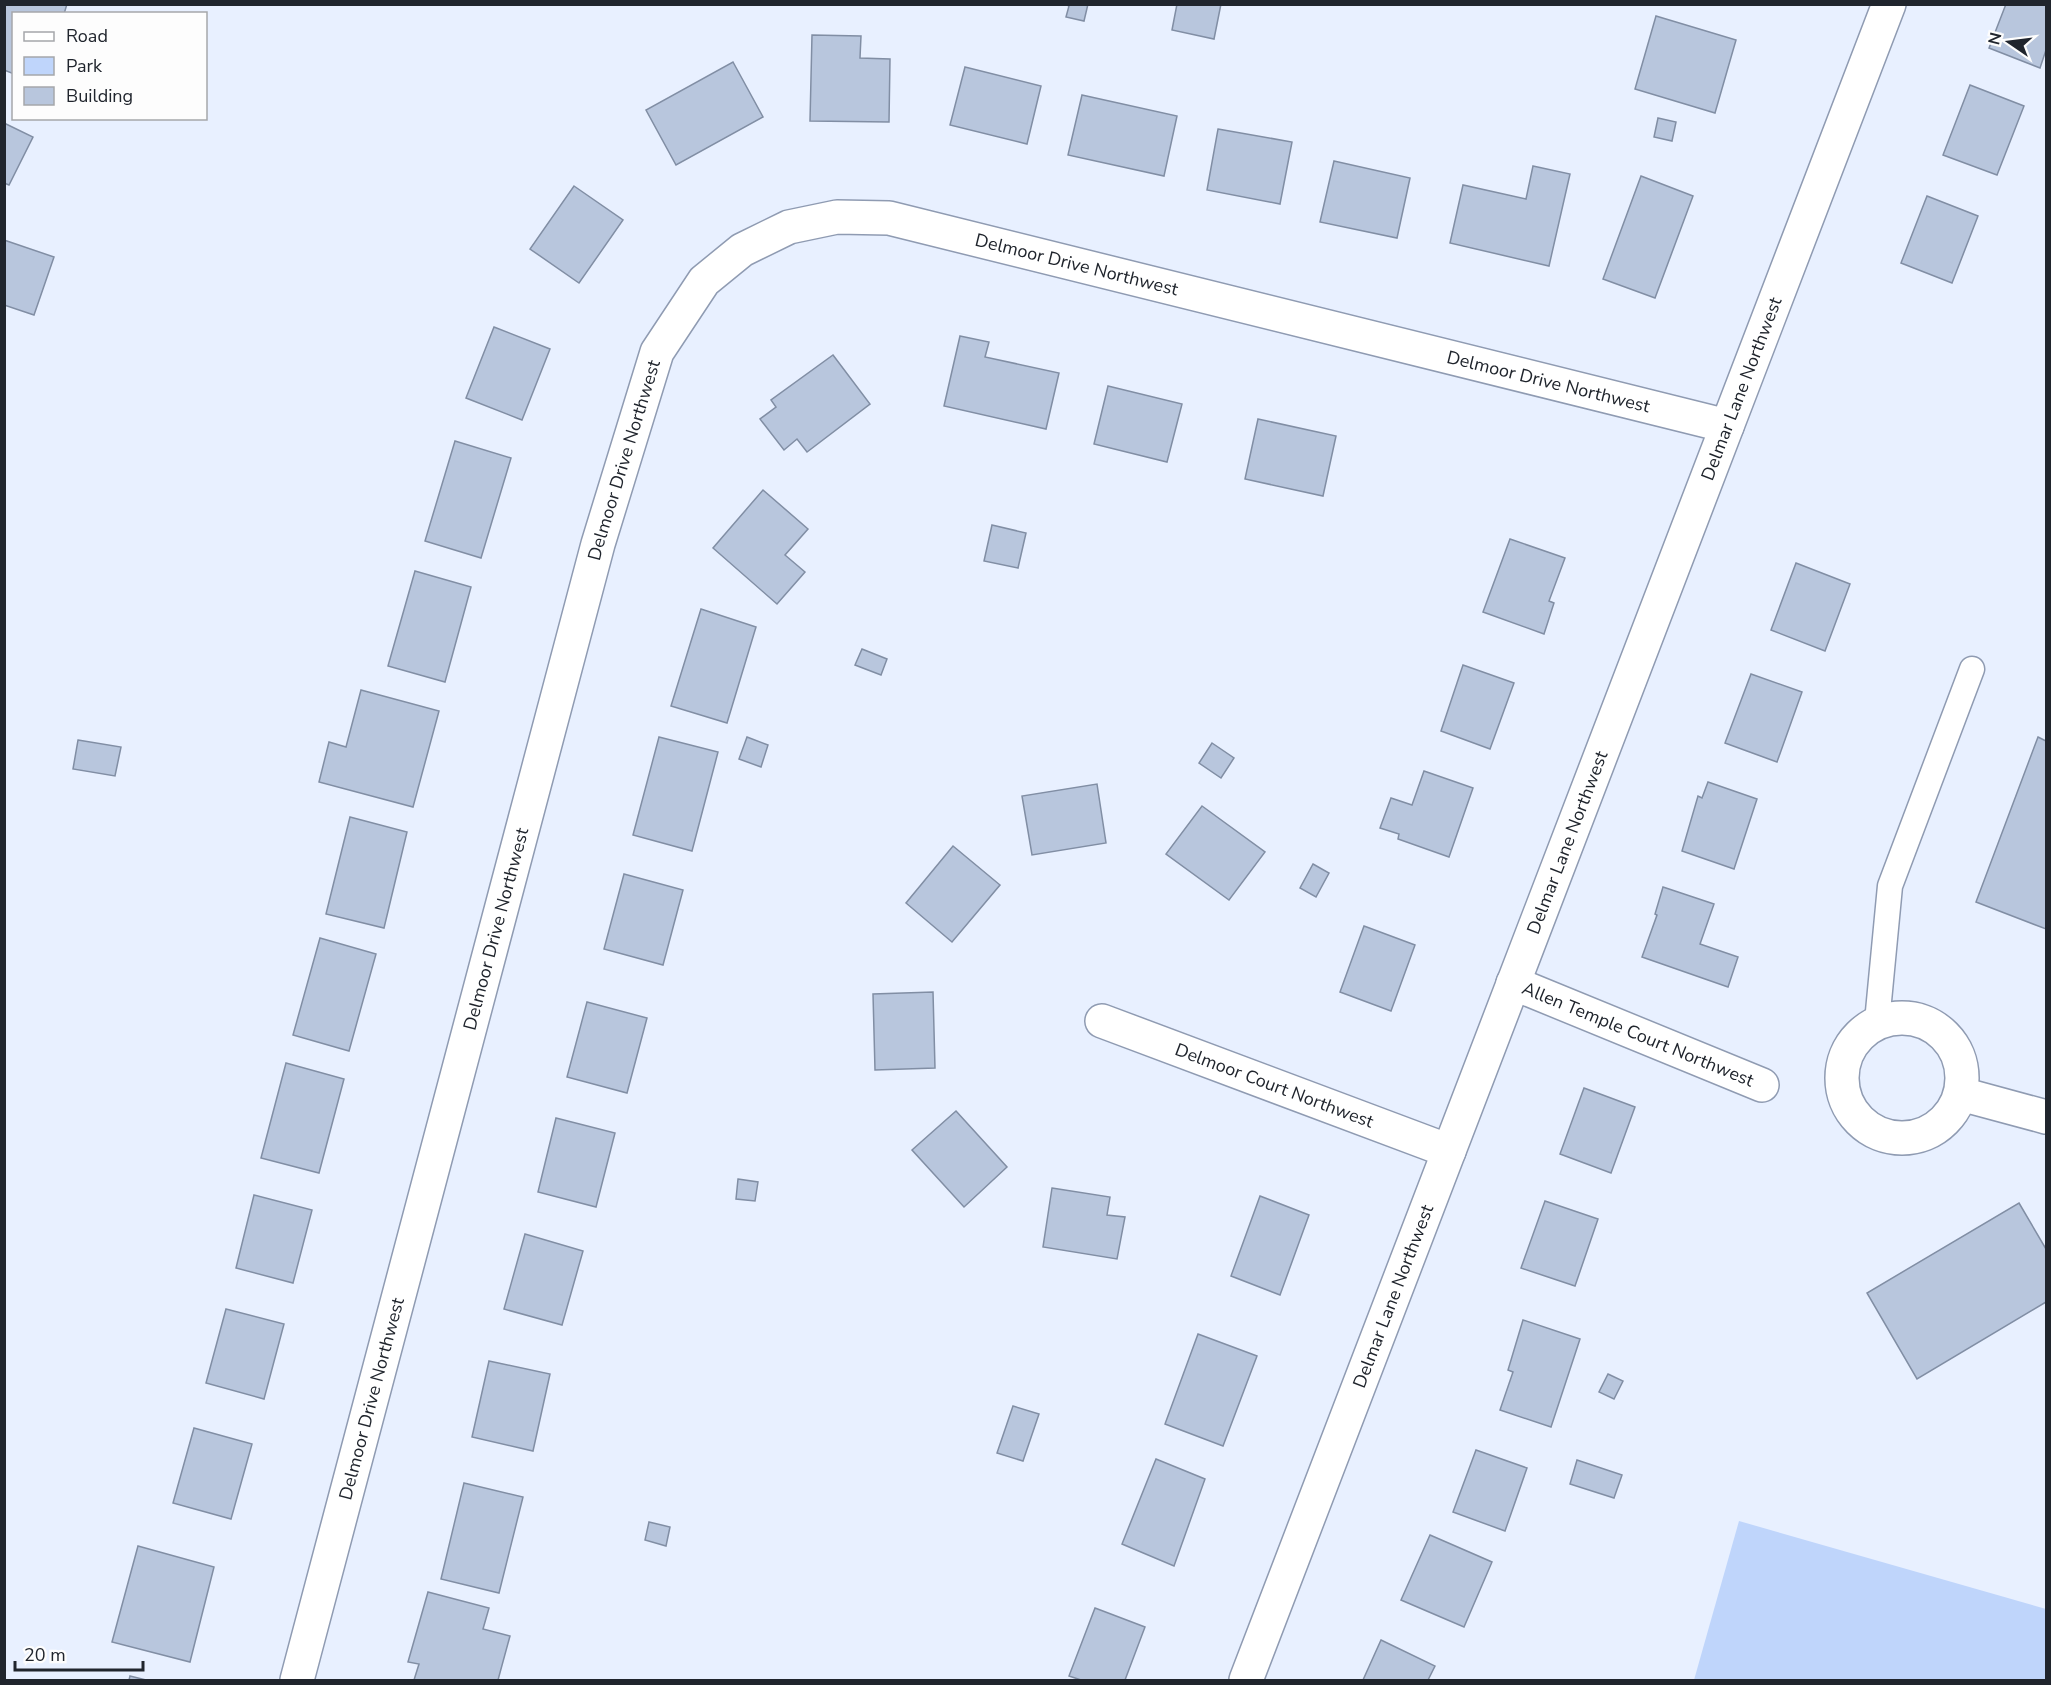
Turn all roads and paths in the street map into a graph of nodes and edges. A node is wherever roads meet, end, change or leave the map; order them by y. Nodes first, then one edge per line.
1 (1889, 4) edge
2 (1727, 426) junction
3 (1972, 669) dead end
4 (1513, 983) junction
5 (1102, 1021) dead end
6 (1877, 1022) junction
7 (1762, 1085) dead end
8 (1961, 1094) junction
9 (2046, 1116) edge
10 (1449, 1152) junction
11 (297, 1680) edge
12 (1246, 1680) edge

1 - 2 street, Delmar Lane Northwest
2 - 4 street, Delmar Lane Northwest
2 - 11 street, Delmoor Drive Northwest
3 - 6 lane
4 - 7 street, Allen Temple Court Northwest
4 - 10 street, Delmar Lane Northwest
5 - 10 street, Delmoor Court Northwest
6 - 8 street
6 - 8 street
8 - 9 street
10 - 12 street, Delmar Lane Northwest

